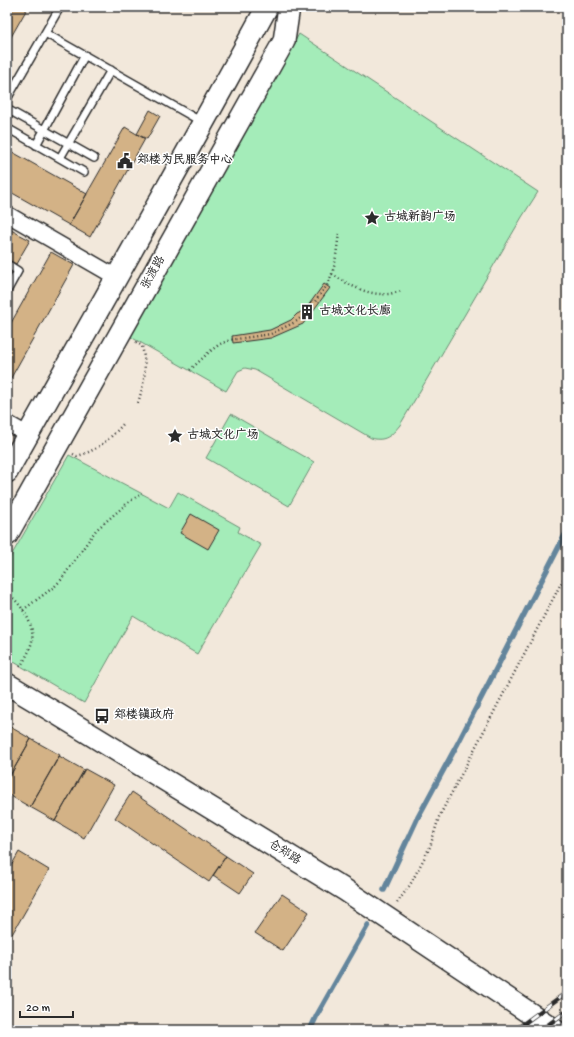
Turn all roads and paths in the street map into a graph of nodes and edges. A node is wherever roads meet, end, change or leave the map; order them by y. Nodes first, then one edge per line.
1 (60, 7) edge
2 (267, 7) edge
3 (288, 7) edge
4 (45, 33) junction
5 (85, 55) junction
6 (111, 70) junction
7 (7, 99) edge
8 (7, 109) edge
9 (204, 123) junction
10 (7, 128) edge
11 (44, 130) junction
12 (69, 144) junction
13 (36, 145) junction
14 (60, 158) junction
15 (94, 158) dead end
16 (84, 172) dead end
17 (7, 214) edge
18 (339, 233) dead end
19 (7, 264) edge
20 (332, 274) junction
21 (116, 277) junction
22 (7, 291) edge
23 (402, 291) dead end
24 (120, 334) junction
25 (190, 370) dead end
26 (138, 403) dead end
27 (7, 423) edge
28 (28, 435) junction
29 (7, 472) edge
30 (142, 494) dead end
31 (7, 535) edge
32 (567, 572) edge
33 (7, 594) edge
34 (23, 610) junction
35 (9, 685) edge
36 (386, 917) junction
37 (555, 1030) edge

1 - 4 lane
2 - 9 street
3 - 24 street, 张渡路
4 - 5 lane
4 - 7 lane
5 - 6 lane
5 - 11 lane
6 - 9 lane
6 - 12 lane
8 - 11 lane
9 - 21 street
10 - 13 lane
11 - 12 lane
11 - 13 lane
12 - 14 lane
12 - 15 lane
13 - 14 lane
14 - 16 lane
17 - 21 street
18 - 20 path
19 - 22 lane
20 - 23 path
20 - 25 path
21 - 28 street
24 - 26 path
24 - 31 street, 张渡路
27 - 28 street
28 - 29 street
30 - 34 path
32 - 36 path
33 - 34 path
34 - 35 path
35 - 36 street, 仓郑路
36 - 37 street, 仓郑路

